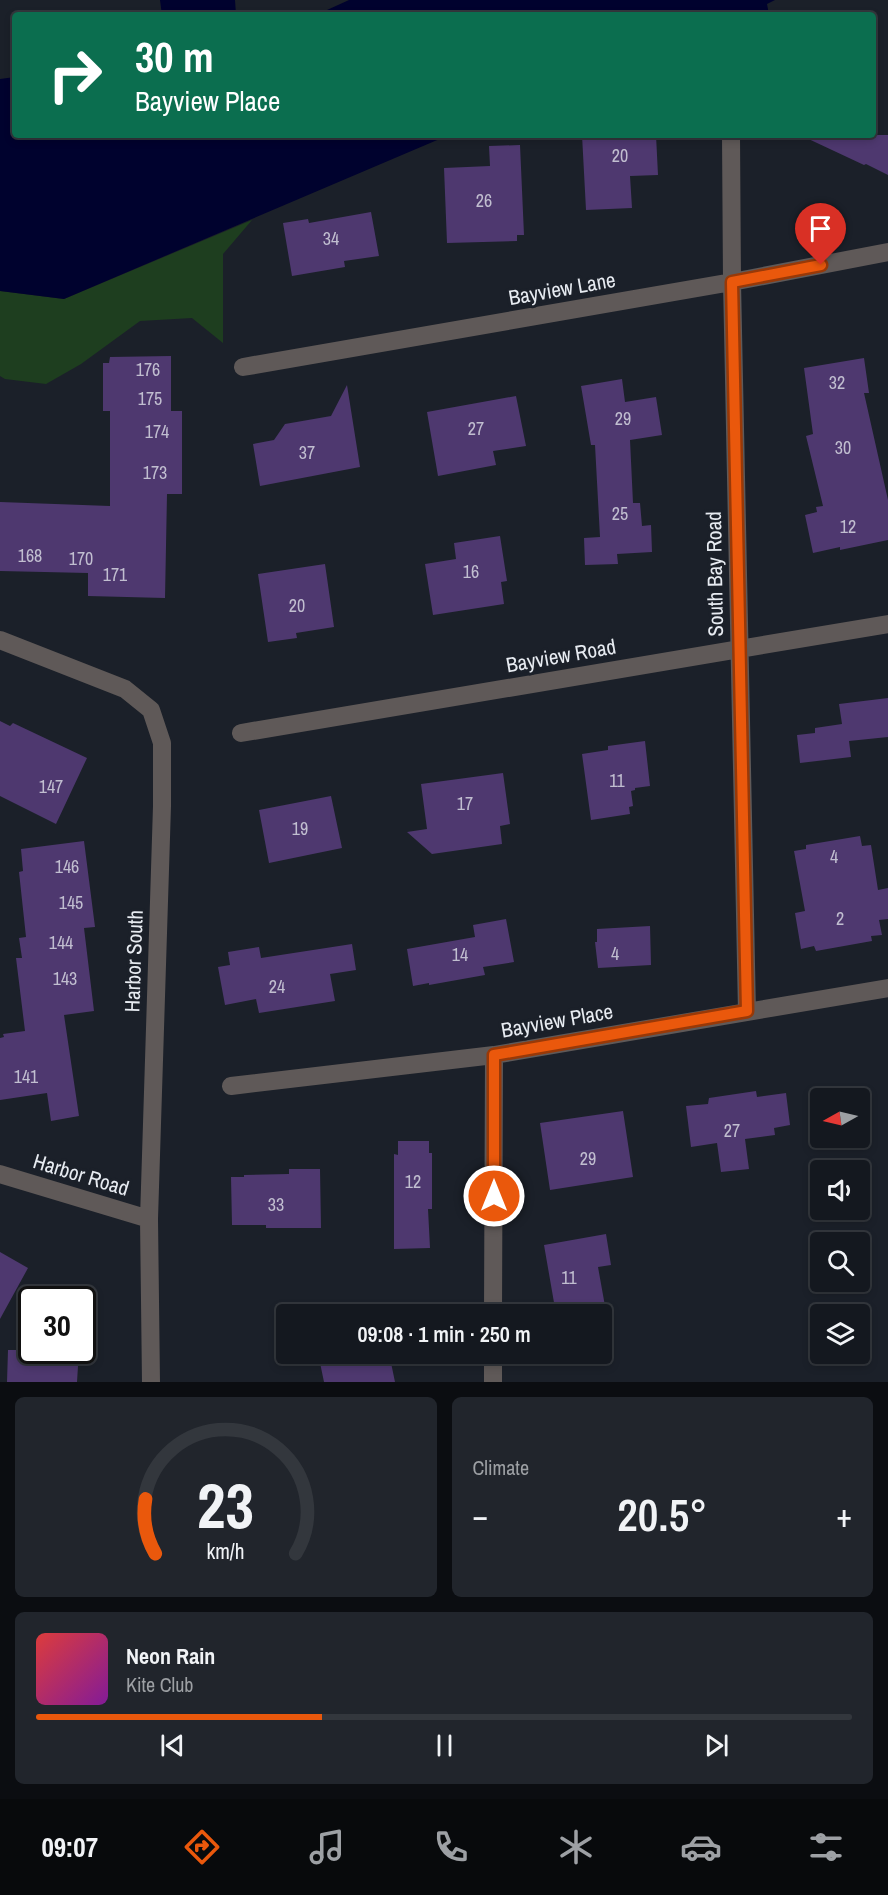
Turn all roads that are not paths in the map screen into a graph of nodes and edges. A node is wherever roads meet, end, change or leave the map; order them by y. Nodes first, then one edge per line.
1 (731, 138) edge
2 (888, 252) edge
3 (732, 282) junction
4 (243, 367) dead end
5 (888, 624) edge
6 (0, 640) edge
7 (739, 649) junction
8 (241, 733) dead end
9 (888, 988) edge
10 (747, 1011) junction
11 (494, 1055) junction
12 (231, 1086) dead end
13 (0, 1174) edge
14 (149, 1219) junction
15 (493, 1304) edge
16 (493, 1364) edge
17 (151, 1382) edge
18 (493, 1382) edge

1 - 3 street, South Bay Road
2 - 3 street, Bayview Lane
3 - 4 street, Bayview Lane
3 - 7 street, South Bay Road
5 - 7 street, Bayview Road
6 - 14 street, Harbor South
7 - 8 street, Bayview Road
7 - 10 street, South Bay Road
9 - 10 street, Bayview Place
10 - 11 street, Bayview Place
11 - 12 street, Bayview Place
11 - 15 street
13 - 14 street, Harbor Road
14 - 17 street, Harbor South
16 - 18 street

